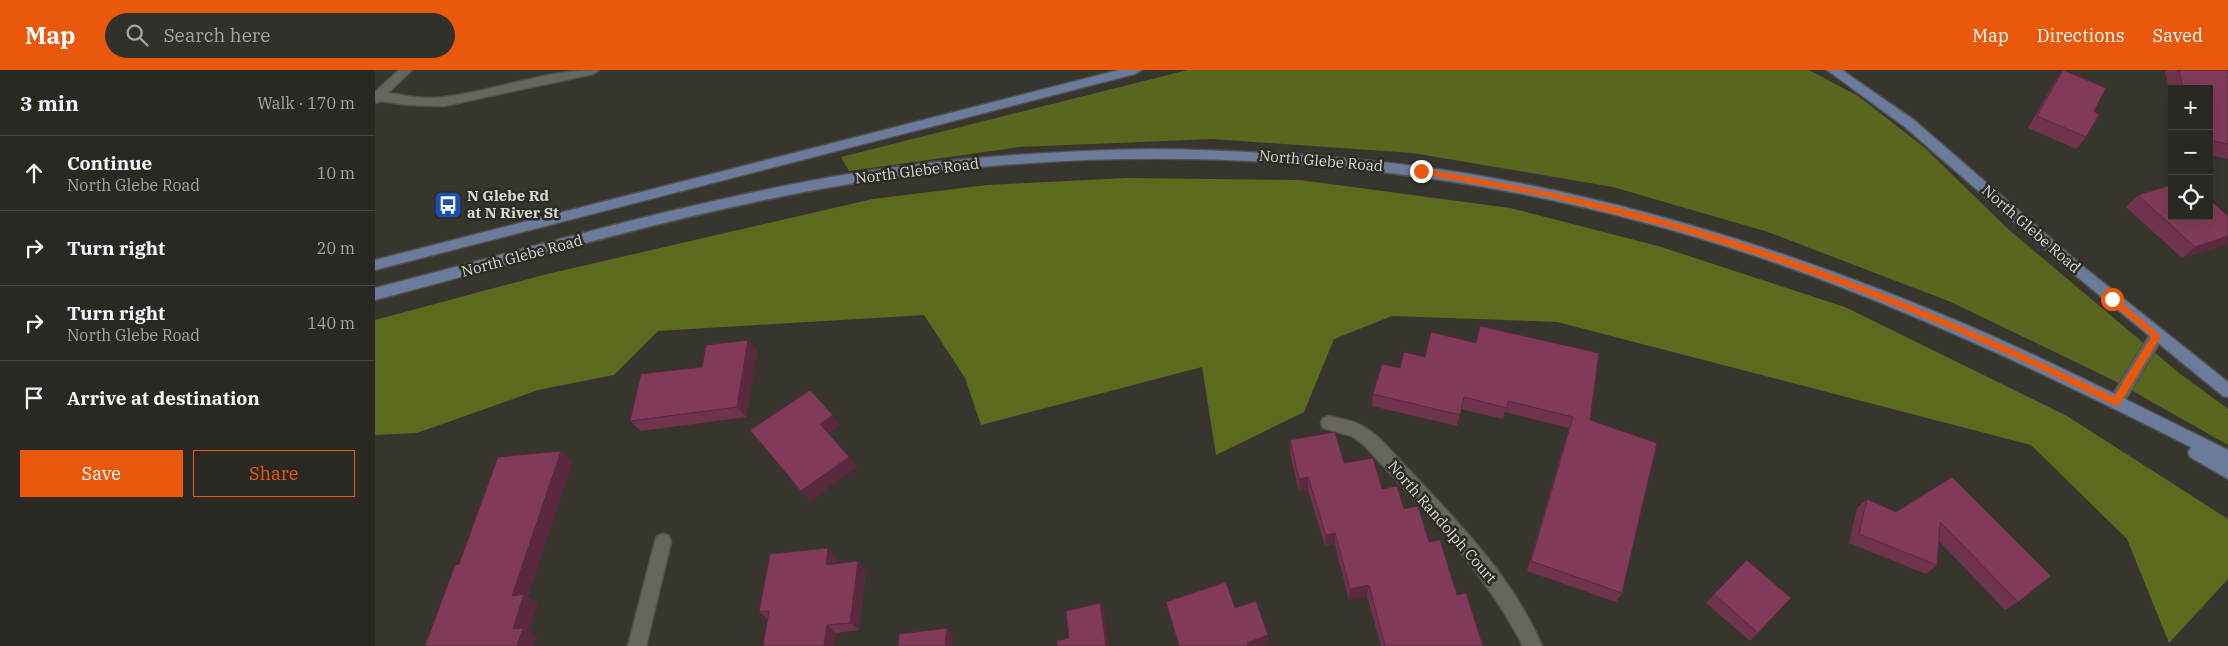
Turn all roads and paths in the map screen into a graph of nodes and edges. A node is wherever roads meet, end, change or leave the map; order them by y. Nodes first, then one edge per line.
1 (406, 70) edge
2 (593, 70) edge
3 (1135, 70) edge
4 (1833, 70) edge
5 (377, 98) edge
6 (375, 265) edge
7 (375, 294) edge
8 (2157, 336) junction
9 (2228, 390) edge
10 (2123, 406) junction
11 (1329, 423) dead end
12 (2228, 458) edge
13 (2228, 472) edge
14 (663, 542) dead end
15 (637, 646) edge
16 (1533, 646) edge

1 - 5 street
2 - 5 street
3 - 6 main road, North Glebe Road
4 - 8 main road, North Glebe Road
7 - 10 main road, North Glebe Road
8 - 9 main road, North Glebe Road
8 - 10 street
10 - 12 main road, North Glebe Road
10 - 13 main road
11 - 16 street, North Randolph Court
14 - 15 street

